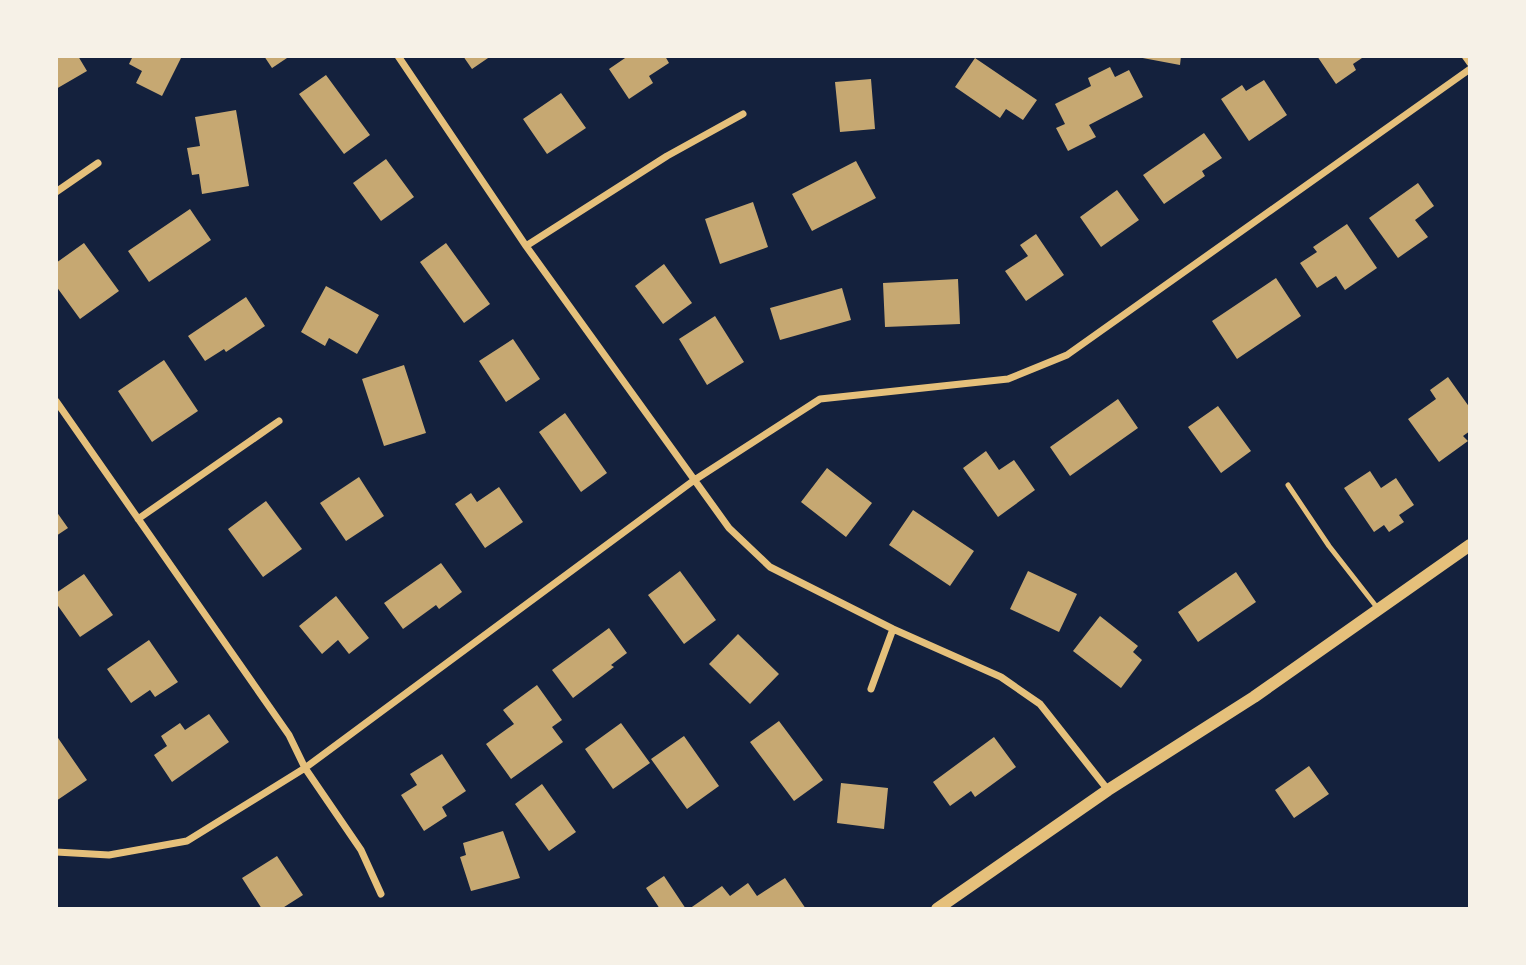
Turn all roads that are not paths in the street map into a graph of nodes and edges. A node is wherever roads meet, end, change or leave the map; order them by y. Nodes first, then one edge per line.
1 (398, 56) edge
2 (1465, 56) edge
3 (1470, 63) edge
4 (1470, 69) edge
5 (743, 114) dead end
6 (98, 163) dead end
7 (56, 192) edge
8 (526, 246) junction
9 (56, 401) edge
10 (279, 421) dead end
11 (693, 481) junction
12 (1288, 485) dead end
13 (138, 519) junction
14 (1470, 545) edge
15 (1379, 610) junction
16 (893, 629) junction
17 (871, 689) dead end
18 (305, 768) junction
19 (1108, 790) junction
20 (56, 852) edge
21 (381, 894) dead end
22 (937, 909) edge

1 - 8 street
2 - 3 street
4 - 11 street
5 - 8 street
6 - 7 street
8 - 11 street
9 - 13 street
10 - 13 street
11 - 16 street
11 - 18 street
12 - 15 lane
13 - 18 street
14 - 15 street
15 - 19 street
16 - 17 street
16 - 19 street
18 - 20 street
18 - 21 street
19 - 22 street

